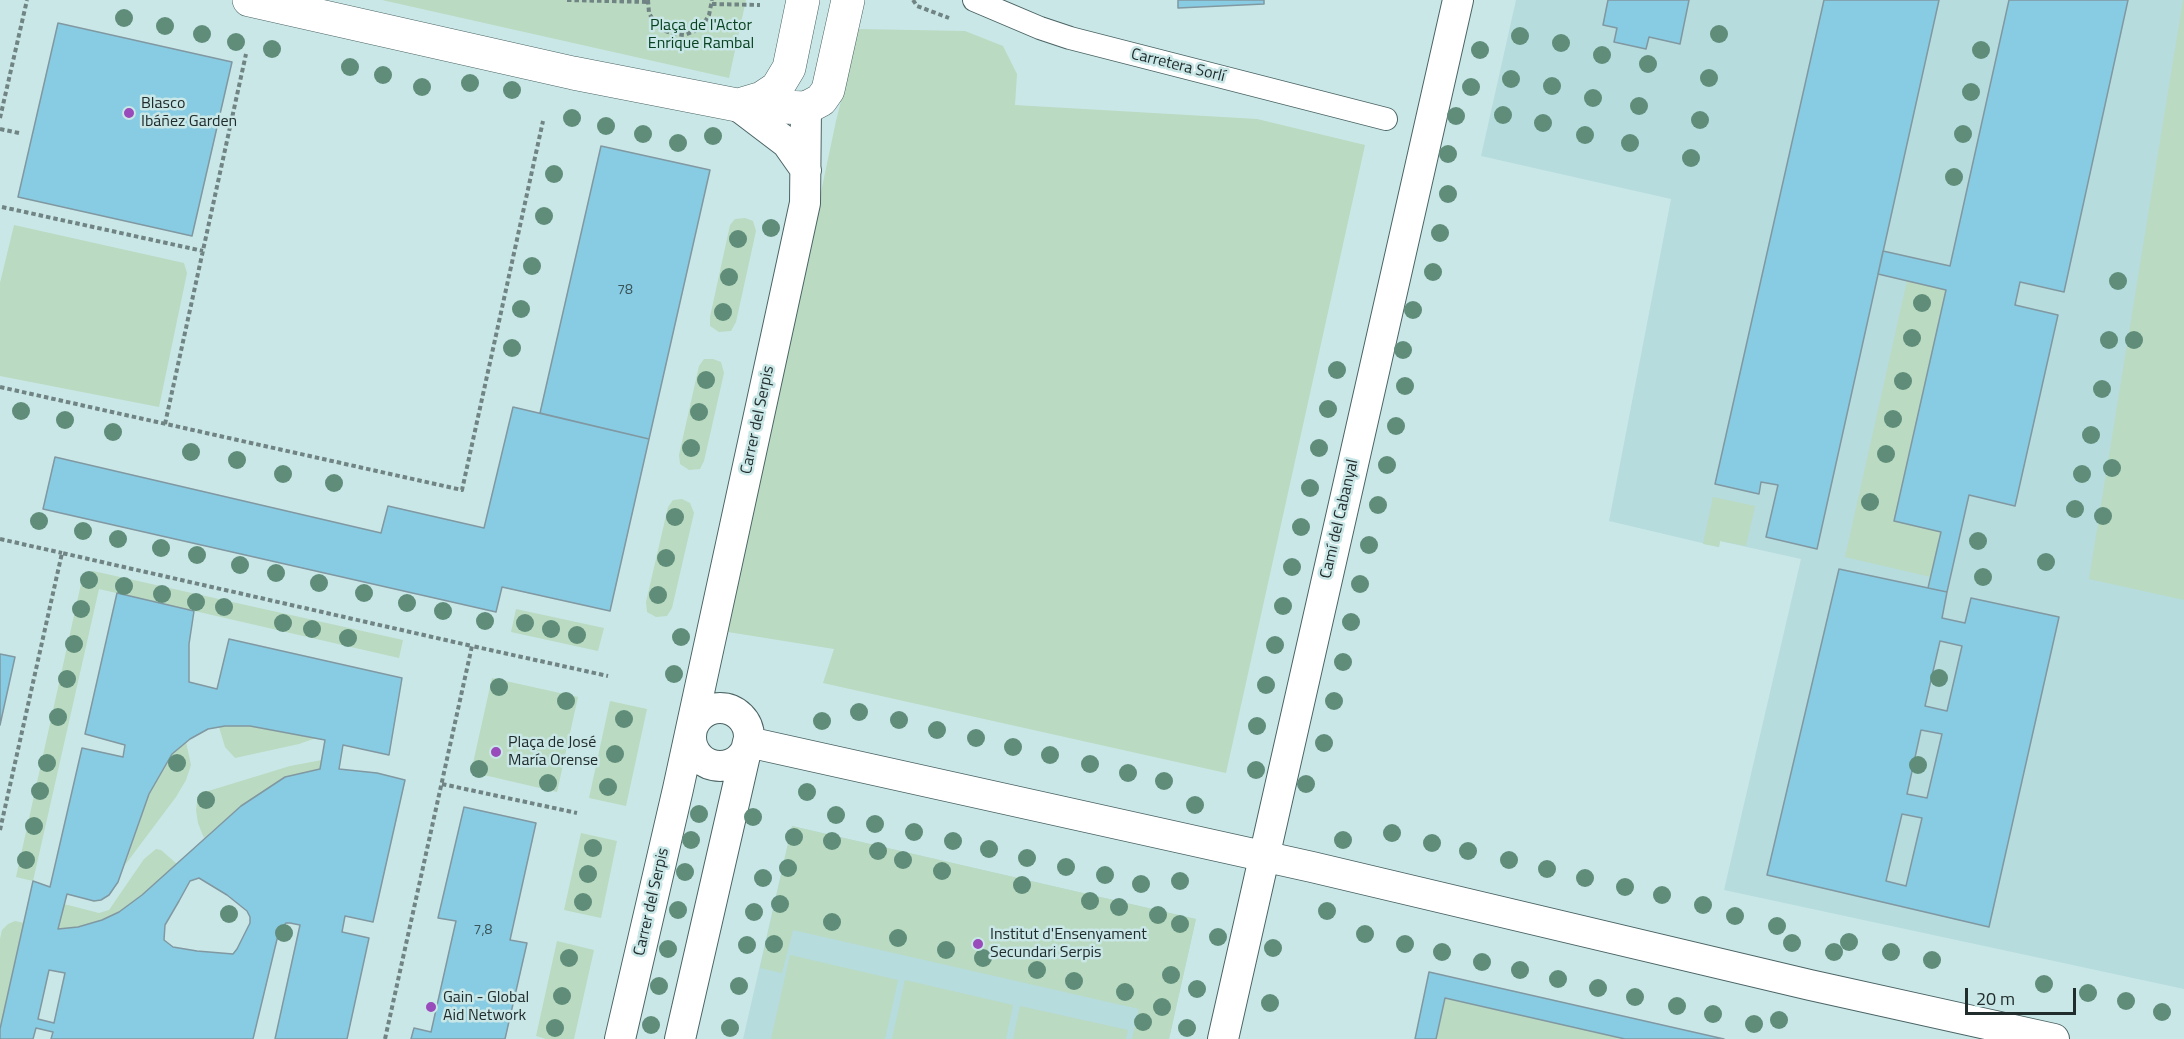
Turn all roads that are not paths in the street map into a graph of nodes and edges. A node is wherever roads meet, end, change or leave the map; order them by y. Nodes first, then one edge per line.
1 (249, 0) edge
2 (803, 0) edge
3 (825, 0) edge
4 (848, 0) edge
5 (974, 0) edge
6 (1458, 0) edge
7 (737, 105) junction
8 (806, 108) junction
9 (1386, 119) dead end
10 (806, 170) junction
11 (691, 730) junction
12 (748, 742) junction
13 (1265, 856) junction
14 (620, 1039) edge
15 (681, 1039) edge
16 (1223, 1039) edge
17 (2054, 1039) edge

1 - 7 street
2 - 7 street
3 - 8 street, Carrer del Serpis
4 - 8 street
5 - 9 street, Carretera Sorlí
6 - 13 street, Camí del Cabanyal
7 - 8 street
7 - 10 street
8 - 10 street, Carrer del Serpis
10 - 11 street, Carrer del Serpis
11 - 12 street, Carrer del Serpis
11 - 12 street, Carrer del Serpis
11 - 14 street, Carrer del Serpis
12 - 13 street
12 - 15 street
13 - 16 street, Camí del Cabanyal
13 - 17 street

